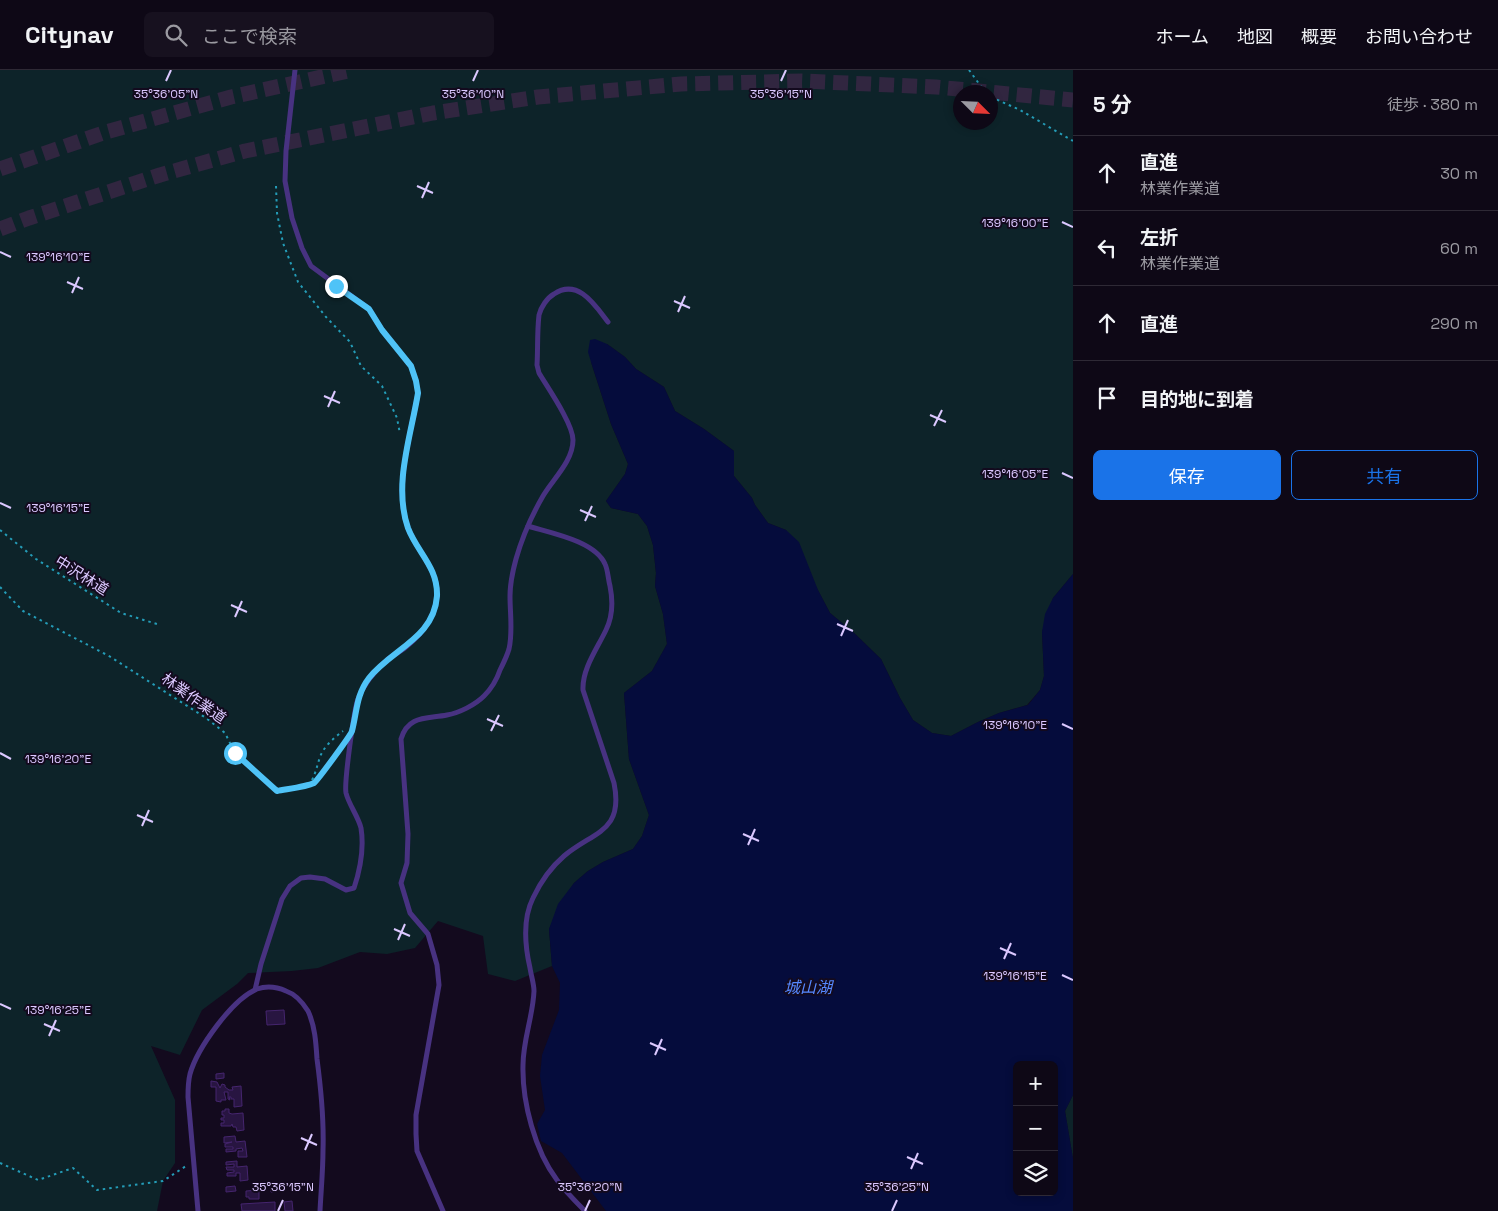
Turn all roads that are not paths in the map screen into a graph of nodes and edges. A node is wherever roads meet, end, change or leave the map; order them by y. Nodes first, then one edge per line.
1 (296, 70) edge
2 (608, 322) dead end
3 (528, 526) junction
4 (255, 990) junction
5 (198, 1211) edge
6 (320, 1211) edge
7 (443, 1211) edge
8 (585, 1211) edge

1 - 4 lane
2 - 3 lane
3 - 7 lane
3 - 8 lane
4 - 5 lane
4 - 6 lane

